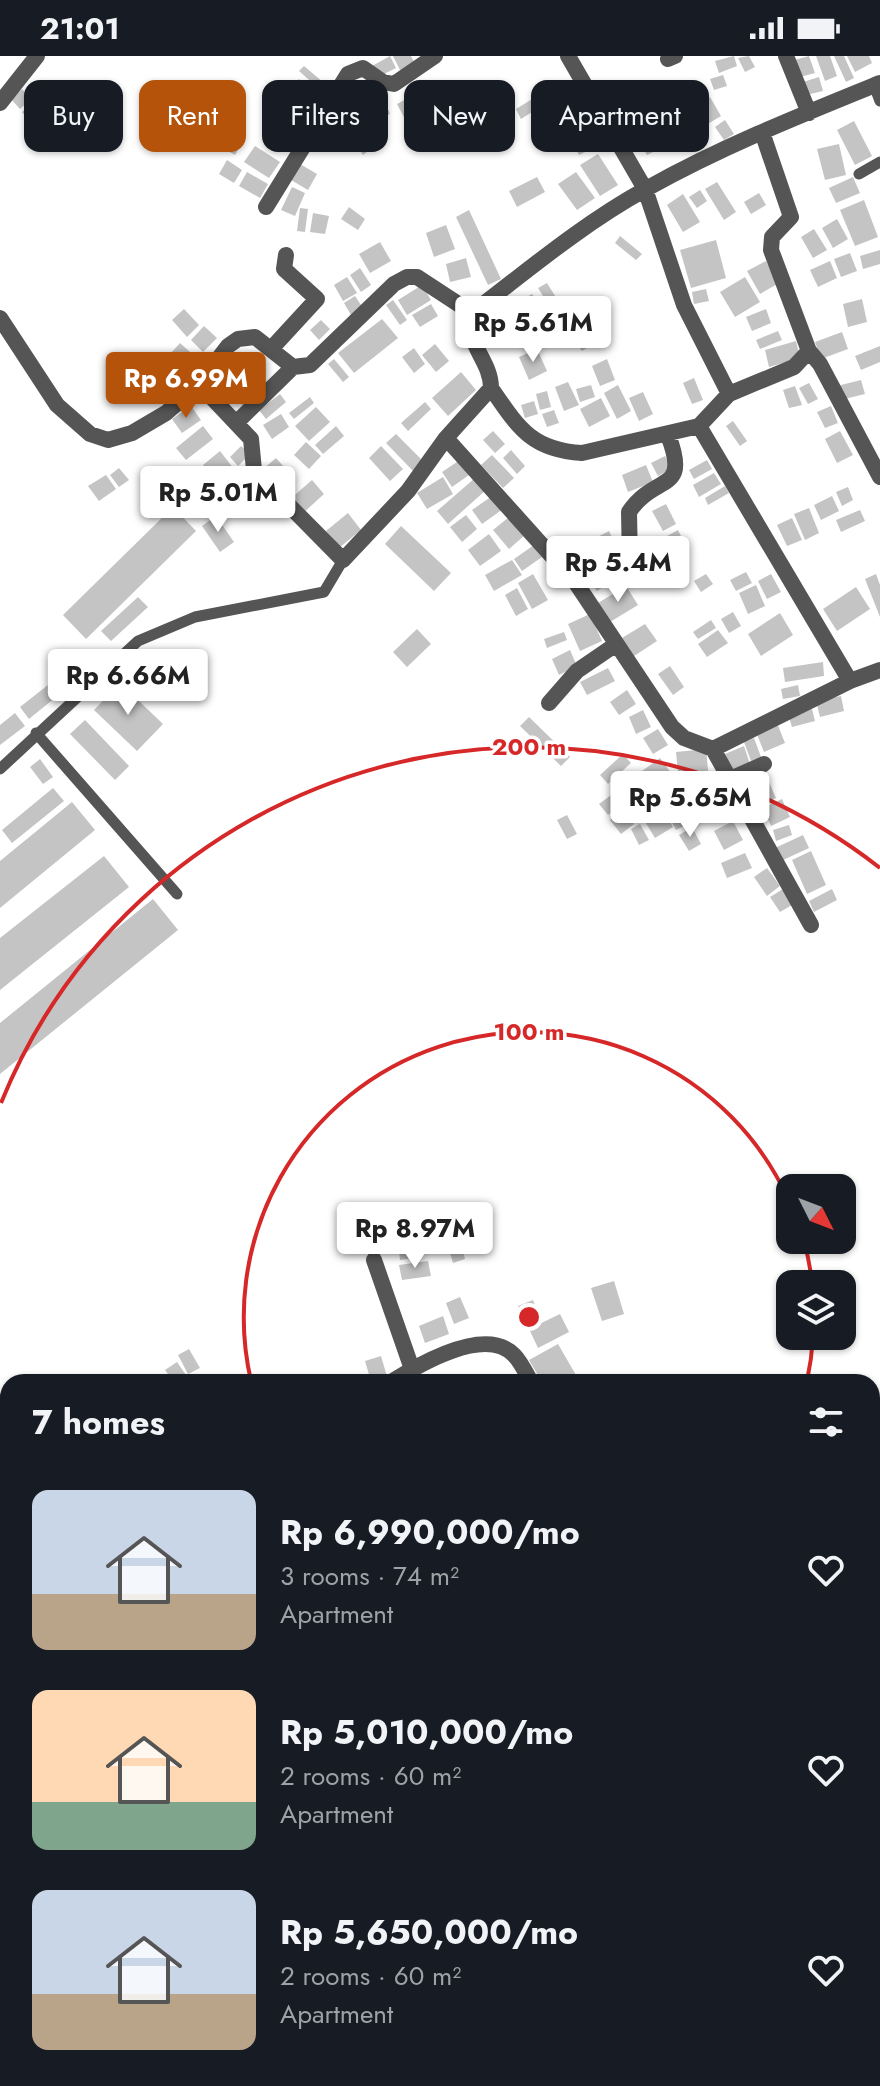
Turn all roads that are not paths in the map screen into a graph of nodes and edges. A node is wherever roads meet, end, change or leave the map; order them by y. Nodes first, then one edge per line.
1 (37, 56) edge
2 (435, 56) edge
3 (568, 56) edge
4 (786, 56) edge
5 (878, 90) edge
6 (0, 103) edge
7 (809, 113) junction
8 (762, 132) junction
9 (880, 162) edge
10 (859, 174) dead end
11 (645, 189) junction
12 (266, 207) dead end
13 (286, 255) dead end
14 (472, 313) junction
15 (0, 318) edge
16 (271, 349) junction
17 (809, 351) junction
18 (293, 367) junction
19 (199, 384) junction
20 (491, 388) junction
21 (729, 394) junction
22 (236, 423) junction
23 (699, 426) junction
24 (668, 435) junction
25 (446, 438) junction
26 (880, 477) edge
27 (343, 560) junction
28 (630, 564) dead end
29 (615, 645) junction
30 (880, 670) edge
31 (850, 681) junction
32 (549, 703) dead end
33 (36, 733) junction
34 (713, 749) junction
35 (764, 764) dead end
36 (0, 769) edge
37 (732, 780) junction
38 (641, 808) dead end
39 (177, 894) dead end
40 (811, 925) dead end
41 (374, 1260) dead end
42 (412, 1369) junction
43 (404, 1374) edge
44 (526, 1374) edge

1 - 6 street
2 - 12 street
3 - 11 street
4 - 7 street
5 - 7 street
7 - 8 street
8 - 11 street
8 - 17 street
9 - 10 lane
11 - 14 street
11 - 21 street
13 - 16 street
14 - 18 street
14 - 20 street
15 - 19 street
16 - 18 street
16 - 19 street
17 - 21 street
17 - 26 street
18 - 22 street
19 - 22 street
20 - 24 street
20 - 25 street
21 - 23 street
22 - 27 street
23 - 24 street
23 - 31 street
24 - 28 street
25 - 27 street
25 - 29 street
27 - 33 lane
29 - 32 street
29 - 34 street
30 - 31 street
31 - 34 street
33 - 36 lane
33 - 39 lane
34 - 37 street
35 - 37 street
37 - 38 street
37 - 40 street
41 - 42 street
42 - 43 street
42 - 44 street

